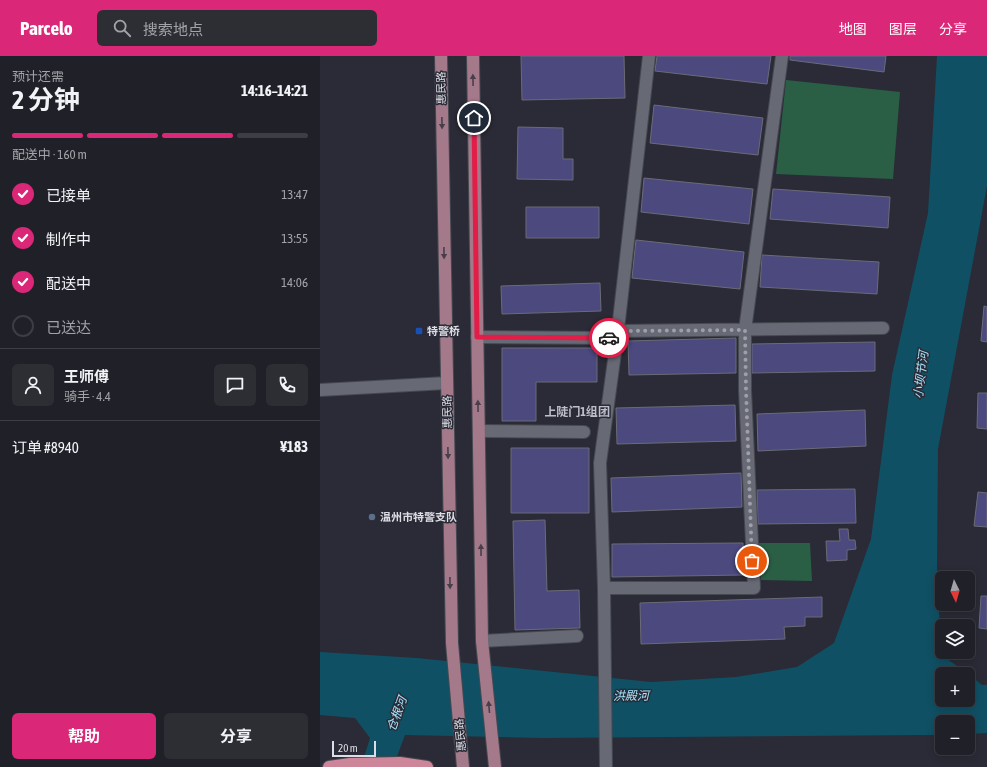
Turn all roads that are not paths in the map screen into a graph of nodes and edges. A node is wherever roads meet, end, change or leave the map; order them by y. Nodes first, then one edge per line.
1 (441, 56) edge
2 (473, 56) edge
3 (649, 56) edge
4 (782, 56) edge
5 (883, 328) dead end
6 (745, 330) junction
7 (617, 335) junction
8 (477, 337) junction
9 (447, 383) junction
10 (320, 390) edge
11 (478, 431) junction
12 (584, 432) dead end
13 (604, 588) junction
14 (577, 636) dead end
15 (483, 643) junction
16 (329, 767) edge
17 (427, 767) edge
18 (463, 767) edge
19 (494, 767) edge
20 (606, 767) edge

1 -> 9 main road, 惠民路
8 -> 2 main road
3 - 7 street
4 - 6 street
5 - 6 street
6 - 7 street
6 - 13 street
7 - 8 street
7 - 13 street
11 -> 8 main road
9 - 10 street
9 -> 18 main road, 惠民路
11 - 12 street
15 -> 11 main road
13 - 20 street
14 - 15 street
19 -> 15 main road
16 - 17 highway

